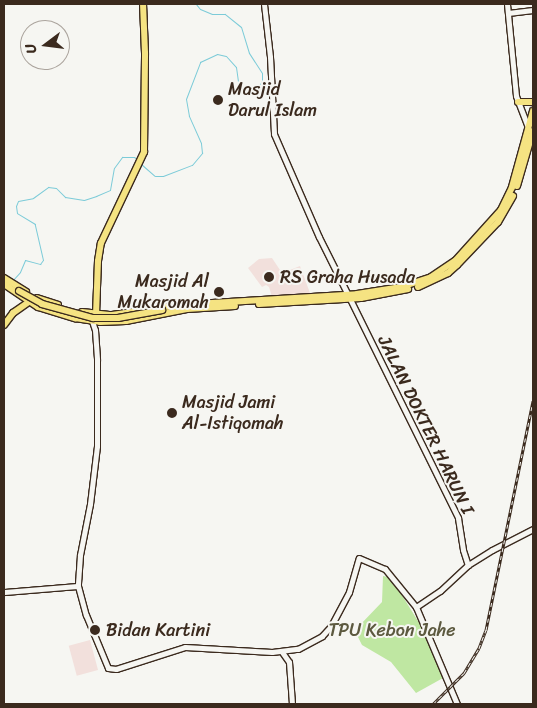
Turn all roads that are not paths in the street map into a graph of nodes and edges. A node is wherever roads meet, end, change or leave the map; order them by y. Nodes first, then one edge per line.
1 (143, 4) edge
2 (264, 4) edge
3 (507, 4) edge
4 (533, 10) edge
5 (508, 13) junction
6 (518, 102) junction
7 (533, 102) edge
8 (522, 114) junction
9 (533, 114) edge
10 (531, 131) edge
11 (11, 286) edge
12 (349, 297) junction
13 (30, 302) junction
14 (62, 310) junction
15 (167, 310) junction
16 (69, 312) junction
17 (96, 314) junction
18 (106, 320) junction
19 (92, 321) junction
20 (5, 323) edge
21 (95, 330) junction
22 (533, 529) edge
23 (468, 565) junction
24 (78, 586) junction
25 (4, 592) edge
26 (416, 607) junction
27 (293, 651) junction
28 (282, 652) junction
29 (293, 704) edge
30 (457, 704) edge

1 - 17 main road
2 - 12 street, JALAN DOKTER HARUN I
3 - 5 street
4 - 5 street
5 - 6 street
6 - 7 main road
6 - 8 street
8 - 9 street
8 - 10 street
9 - 10 main road
10 - 12 main road
11 - 13 main road
11 - 14 main road
11 - 15 main road, bridge
12 - 15 main road
12 - 23 street, JALAN DOKTER HARUN I
13 - 14 main road
13 - 20 main road
14 - 16 main road
15 - 18 main road
16 - 17 main road
16 - 19 main road
17 - 18 main road
18 - 19 main road
18 - 21 street
19 - 21 street
21 - 24 street
22 - 23 street
23 - 26 street
24 - 25 street
24 - 28 street
26 - 27 street
26 - 30 street
27 - 28 street
27 - 29 street
28 - 29 street

